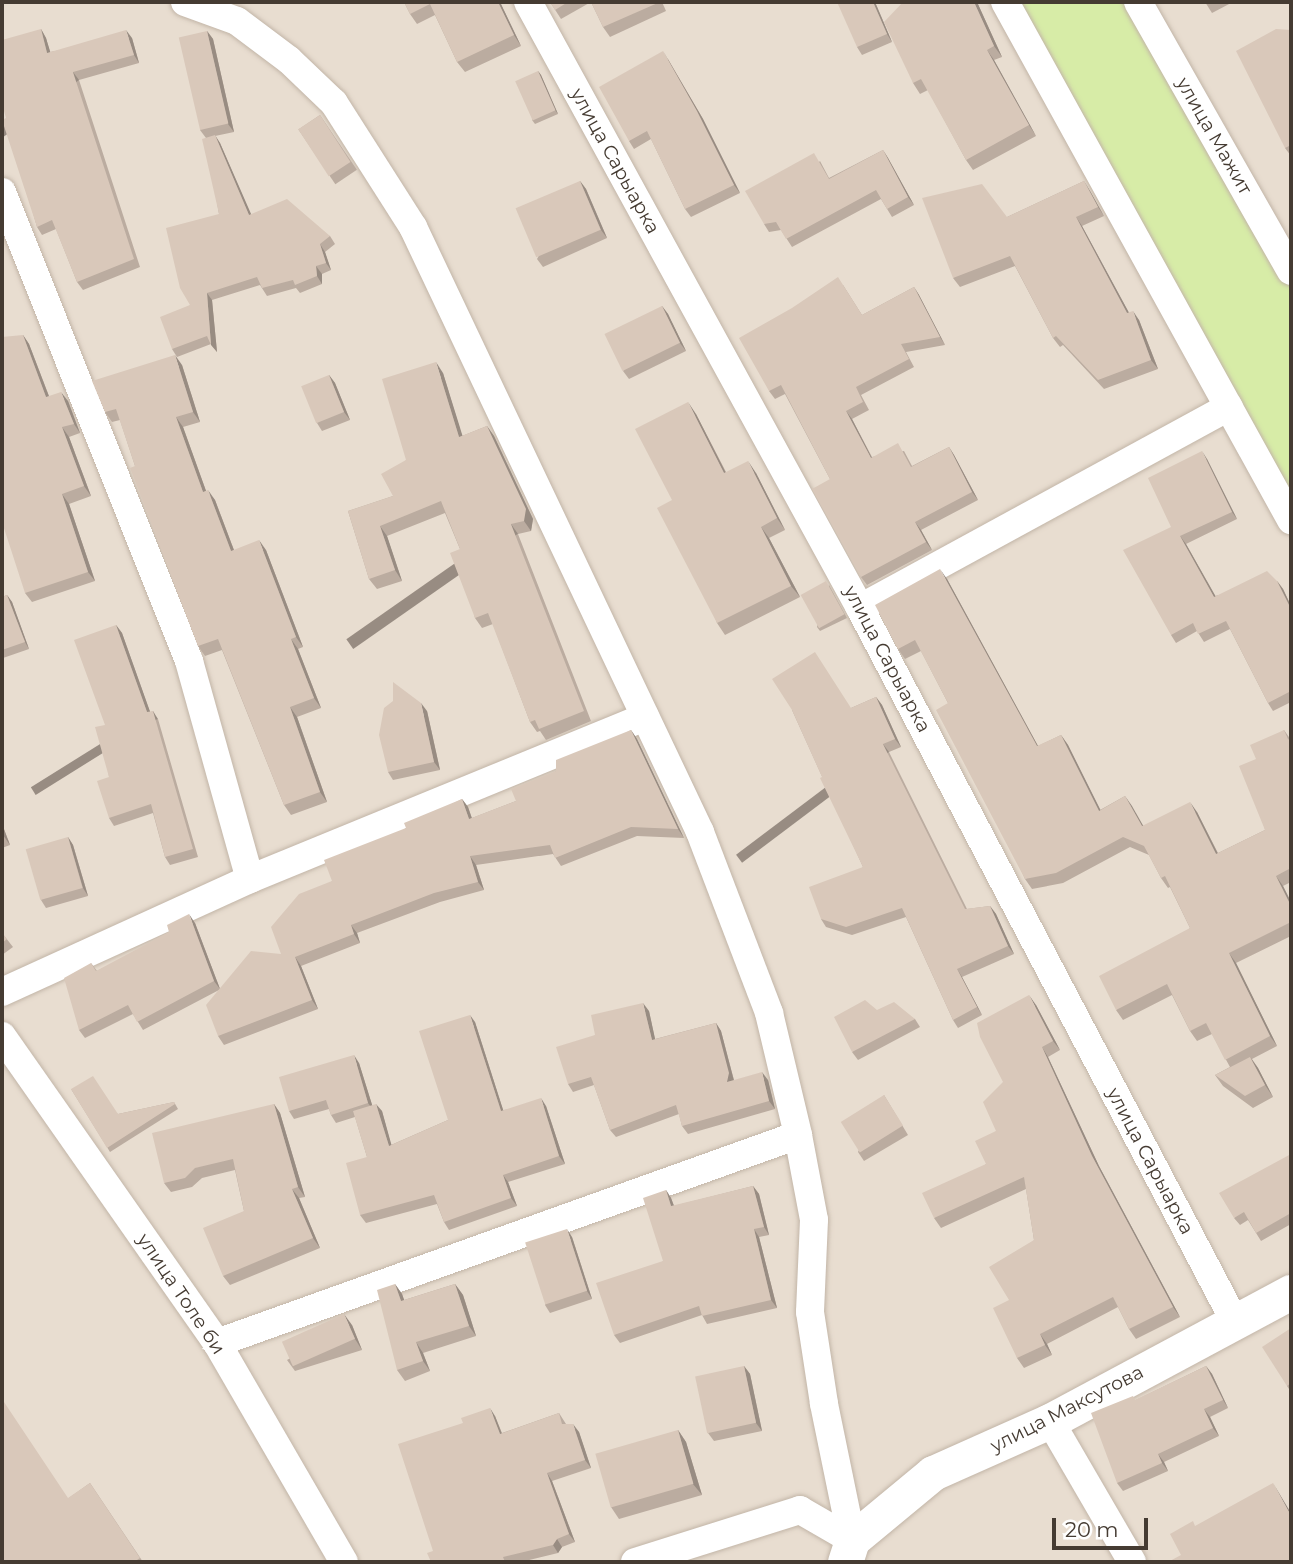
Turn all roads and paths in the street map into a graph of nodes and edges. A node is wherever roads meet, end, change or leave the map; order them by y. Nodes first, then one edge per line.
1 (185, 2) edge
2 (528, 2) edge
3 (1005, 2) edge
4 (1138, 2) edge
5 (2, 192) edge
6 (1291, 271) edge
7 (1229, 407) junction
8 (1291, 520) edge
9 (860, 608) junction
10 (645, 717) junction
11 (250, 878) junction
12 (2, 992) edge
13 (2, 1036) edge
14 (798, 1135) junction
15 (1291, 1292) edge
16 (1235, 1322) junction
17 (217, 1343) junction
18 (1051, 1421) junction
19 (848, 1551) edge
20 (344, 1562) edge
21 (635, 1562) edge
22 (1132, 1562) edge

1 - 10 street
2 - 9 street, улица Сарыарка
3 - 7 street
4 - 6 street, улица Мажит
5 - 11 street
7 - 8 street
7 - 9 street
9 - 16 street, улица Сарыарка
10 - 11 street
10 - 14 street
11 - 12 street
13 - 17 street, улица Толе би
14 - 17 street
14 - 19 street
15 - 16 street, улица Максутова
16 - 18 street, улица Максутова
17 - 20 street, улица Толе би
18 - 19 street, улица Максутова
18 - 22 street
19 - 21 street

